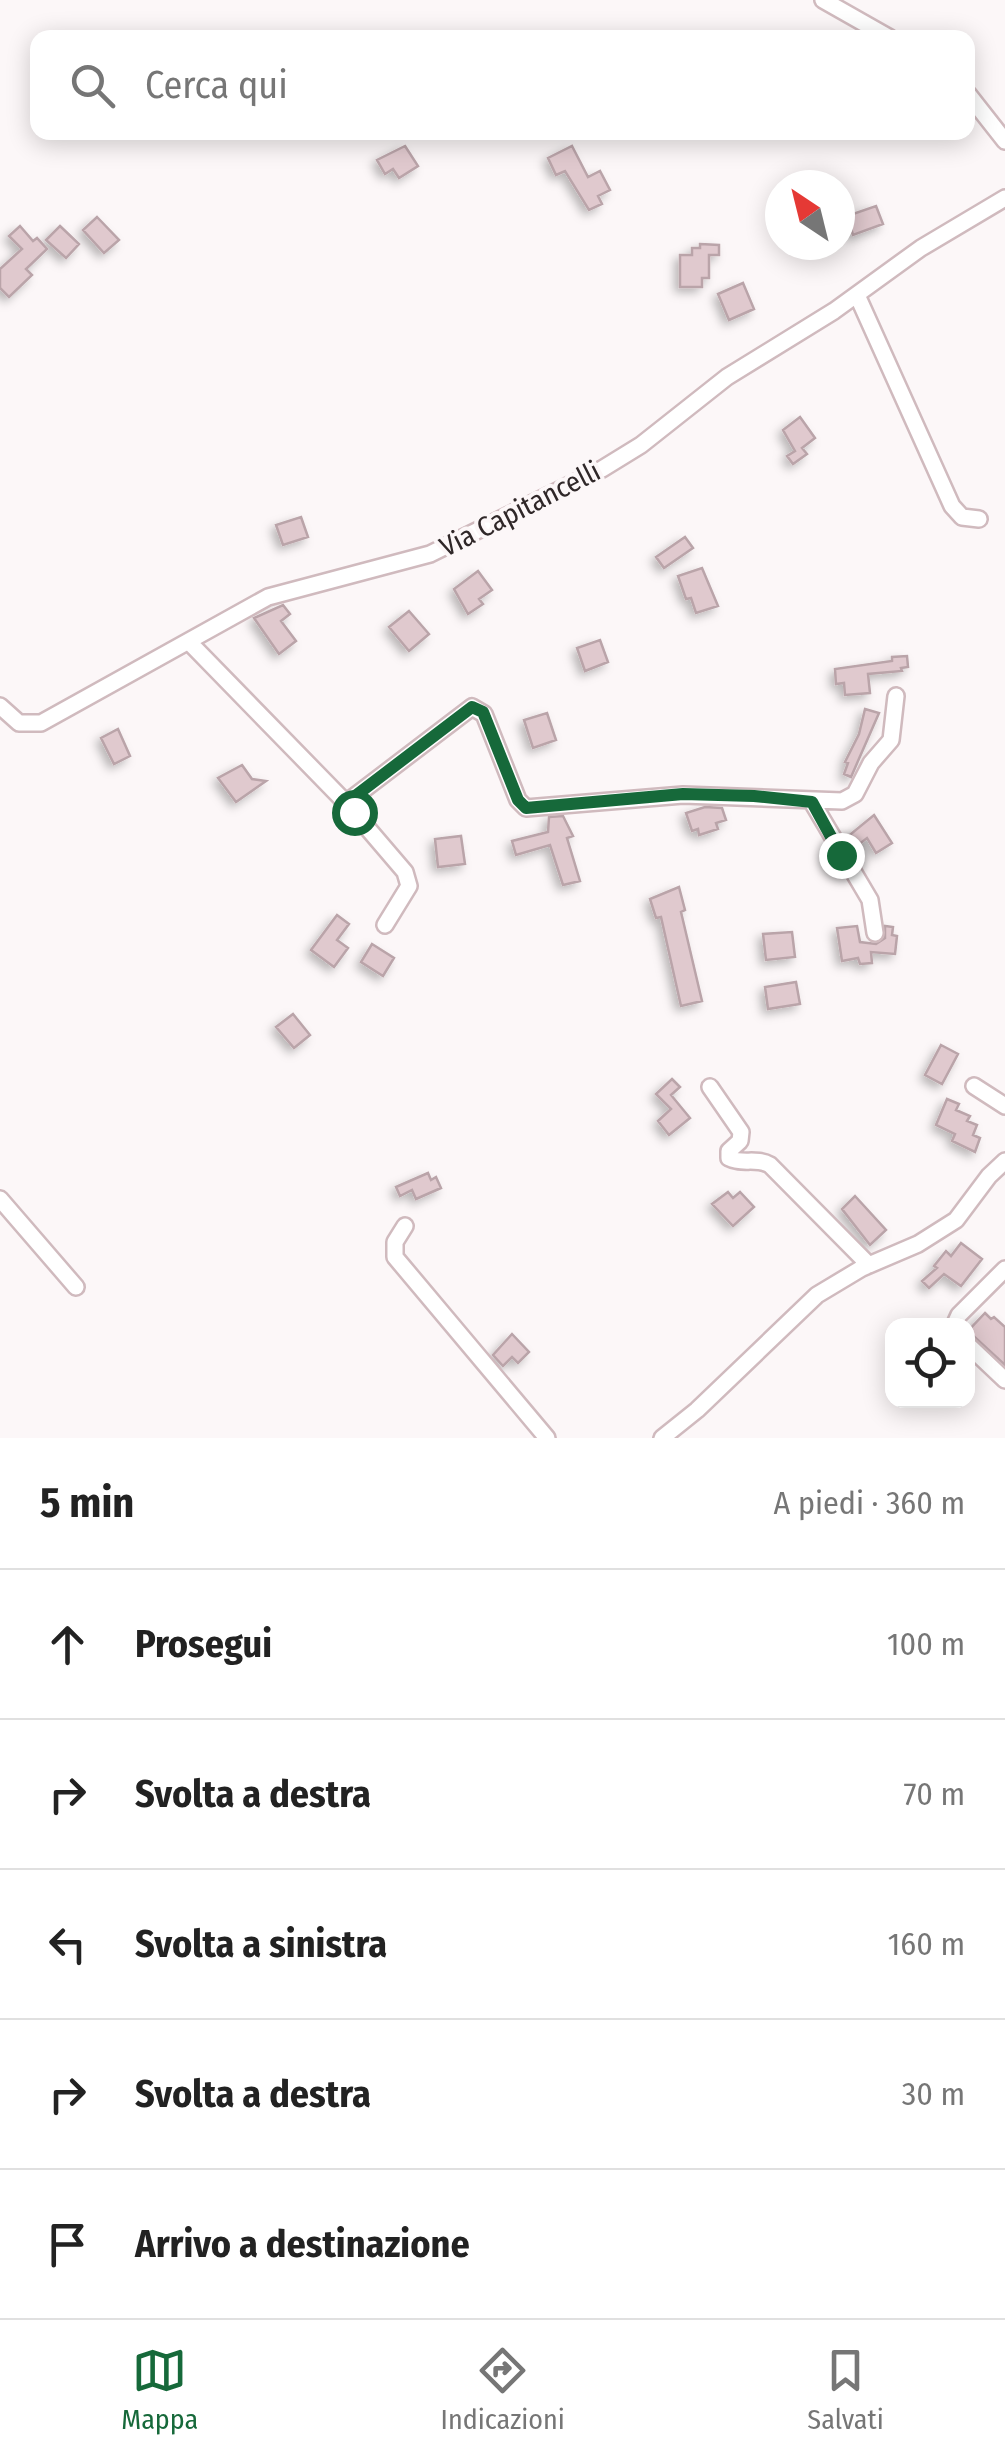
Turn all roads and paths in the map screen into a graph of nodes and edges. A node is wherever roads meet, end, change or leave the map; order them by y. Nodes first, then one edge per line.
1 (822, 0) edge
2 (876, 30) edge
3 (975, 103) edge
4 (1005, 141) edge
5 (1005, 198) edge
6 (857, 295) junction
7 (979, 518) dead end
8 (190, 642) junction
9 (896, 696) dead end
10 (0, 706) edge
11 (812, 802) junction
12 (346, 803) junction
13 (386, 924) dead end
14 (875, 934) dead end
15 (974, 1086) dead end
16 (710, 1087) dead end
17 (1005, 1106) edge
18 (1005, 1162) edge
19 (0, 1200) edge
20 (405, 1226) dead end
21 (870, 1264) junction
22 (1005, 1268) edge
23 (76, 1287) dead end
24 (958, 1318) edge
25 (975, 1352) edge
26 (1005, 1380) edge
27 (547, 1438) edge
28 (662, 1438) edge

1 - 2 street
3 - 4 street
5 - 6 street, Via Capitancelli
6 - 7 street
6 - 8 street, Via Capitancelli
8 - 10 street, Via Capitancelli
8 - 12 street
9 - 11 street
11 - 12 street
11 - 14 street
12 - 13 street
15 - 17 street
16 - 21 street
18 - 21 street
19 - 23 street
20 - 27 street
21 - 28 street
22 - 24 street
25 - 26 street

